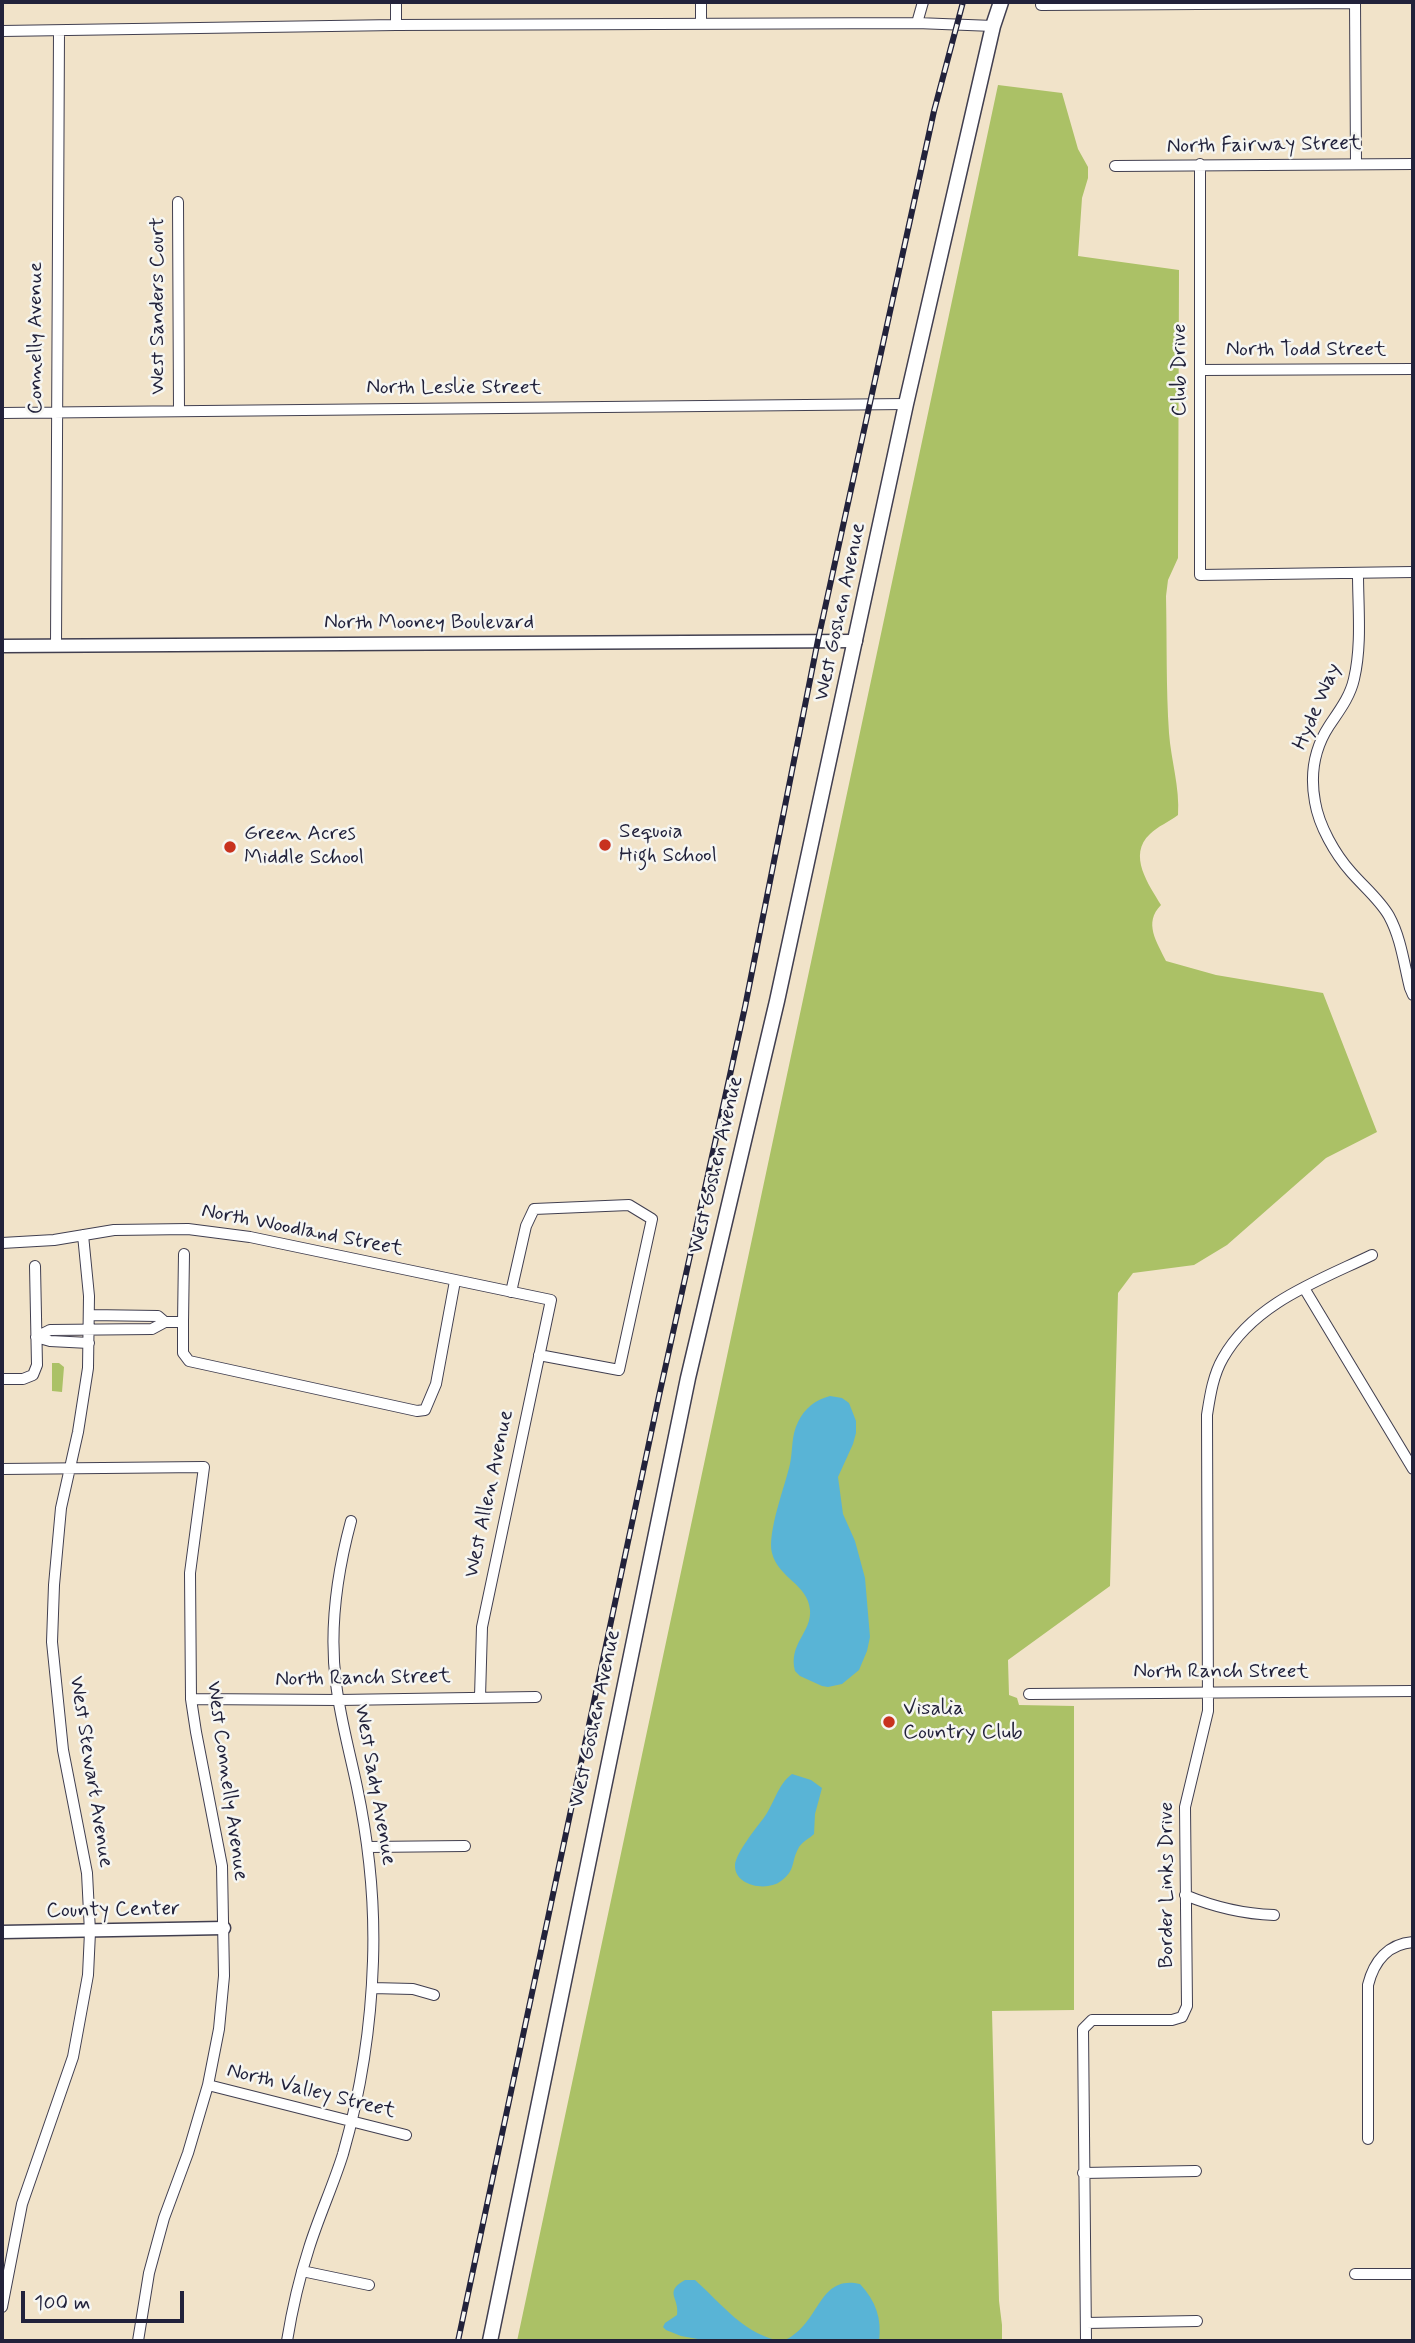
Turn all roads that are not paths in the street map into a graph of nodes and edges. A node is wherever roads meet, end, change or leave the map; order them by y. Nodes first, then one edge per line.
1 (396, 2) edge
2 (701, 2) edge
3 (923, 2) edge
4 (1001, 2) edge
5 (1355, 2) edge
6 (1041, 5) dead end
7 (917, 23) junction
8 (701, 24) junction
9 (396, 25) junction
10 (993, 26) junction
11 (2, 31) edge
12 (59, 31) junction
13 (1200, 164) junction
14 (1356, 164) junction
15 (1413, 164) edge
16 (1115, 166) dead end
17 (178, 202) dead end
18 (1413, 369) edge
19 (1200, 370) junction
20 (906, 404) junction
21 (179, 411) junction
22 (56, 412) junction
23 (2, 413) edge
24 (1413, 572) edge
25 (1358, 573) junction
26 (856, 641) junction
27 (56, 645) junction
28 (2, 646) edge
29 (1413, 995) edge
30 (83, 1235) junction
31 (2, 1243) edge
32 (184, 1254) dead end
33 (1372, 1255) dead end
34 (35, 1266) dead end
35 (455, 1282) junction
36 (1304, 1288) junction
37 (511, 1292) junction
38 (551, 1300) joint
39 (89, 1315) junction
40 (165, 1322) junction
41 (183, 1322) junction
42 (59, 1330) junction
43 (89, 1330) junction
44 (36, 1337) junction
45 (59, 1342) junction
46 (89, 1343) junction
47 (539, 1355) junction
48 (2, 1380) edge
49 (70, 1468) junction
50 (2, 1469) edge
51 (1413, 1469) edge
52 (351, 1521) dead end
53 (1413, 1691) edge
54 (1209, 1693) junction
55 (1029, 1695) dead end
56 (480, 1697) junction
57 (536, 1697) dead end
58 (191, 1699) junction
59 (339, 1700) junction
60 (465, 1846) dead end
61 (368, 1847) junction
62 (1185, 1895) junction
63 (1274, 1915) dead end
64 (224, 1928) junction
65 (2, 1932) edge
66 (89, 1932) junction
67 (1413, 1942) edge
68 (372, 1988) junction
69 (434, 1995) dead end
70 (208, 2085) junction
71 (351, 2123) junction
72 (406, 2135) dead end
73 (1368, 2139) dead end
74 (1196, 2171) dead end
75 (1083, 2173) junction
76 (302, 2271) junction
77 (1355, 2274) dead end
78 (1413, 2274) edge
79 (369, 2285) dead end
80 (2, 2307) edge
81 (1197, 2322) dead end
82 (1086, 2323) junction
83 (138, 2341) edge
84 (287, 2341) edge
85 (490, 2341) edge
86 (1086, 2341) edge

1 - 9 street
2 - 8 street
3 - 7 street
4 - 10 main road, West Goshen Avenue
5 - 6 street
5 - 14 street
7 - 8 street
7 - 10 street
8 - 9 street
9 - 12 street
10 - 20 main road, West Goshen Avenue
11 - 12 street
12 - 22 street, Connelly Avenue
13 - 14 street, North Fairway Street
13 - 16 street, North Fairway Street
13 - 19 street, Club Drive
14 - 15 street, North Fairway Street
17 - 21 street, West Sanders Court
18 - 19 street, North Todd Street
19 - 25 street, Club Drive
20 - 21 street, North Leslie Street
20 - 26 main road, West Goshen Avenue
21 - 22 street, North Leslie Street
22 - 23 street, North Leslie Street
22 - 27 street, Connelly Avenue
24 - 25 street
25 - 29 street, Hyde Way
26 - 27 street, North Mooney Boulevard
26 - 85 main road, West Goshen Avenue
27 - 28 street, North Mooney Boulevard
30 - 31 street, North Woodland Street
30 - 35 street, North Woodland Street
30 - 39 street, West Stewart Avenue
32 - 41 street
33 - 36 street, Border Links Drive
34 - 44 street
35 - 37 street, North Woodland Street
35 - 41 street
36 - 51 street
36 - 54 street, Border Links Drive
37 - 38 street, North Woodland Street
37 - 47 street
38 - 47 street, West Allen Avenue
39 - 40 street
39 - 43 street, West Stewart Avenue
40 - 41 street
40 - 43 street
42 - 43 street
42 - 44 street
42 - 45 street
43 - 46 street, West Stewart Avenue
44 - 45 street
44 - 48 street
45 - 46 street
46 - 49 street, West Stewart Avenue
47 - 56 street, West Allen Avenue
49 - 50 street
49 - 58 street, West Connelly Avenue
49 - 66 street, West Stewart Avenue
52 - 59 street, West Sady Avenue
53 - 54 street, North Ranch Street
54 - 55 street, North Ranch Street
54 - 62 street, Border Links Drive
56 - 57 street, North Ranch Street
56 - 59 street, North Ranch Street
58 - 59 street, North Ranch Street
58 - 64 street, West Connelly Avenue
59 - 61 street, West Sady Avenue
60 - 61 street
61 - 68 street, West Sady Avenue
62 - 63 street
62 - 75 street, Border Links Drive
64 - 66 street, County Center
64 - 70 street, West Connelly Avenue
65 - 66 street, County Center
66 - 80 street, West Stewart Avenue
67 - 73 street
68 - 69 street
68 - 71 street, West Sady Avenue
70 - 71 street, North Valley Street
70 - 83 street, West Connelly Avenue
71 - 72 street, North Valley Street
71 - 76 street, West Sady Avenue
74 - 75 street
75 - 82 street, Border Links Drive
76 - 79 street
76 - 84 street, West Sady Avenue
77 - 78 street
81 - 82 street
82 - 86 street, Border Links Drive

